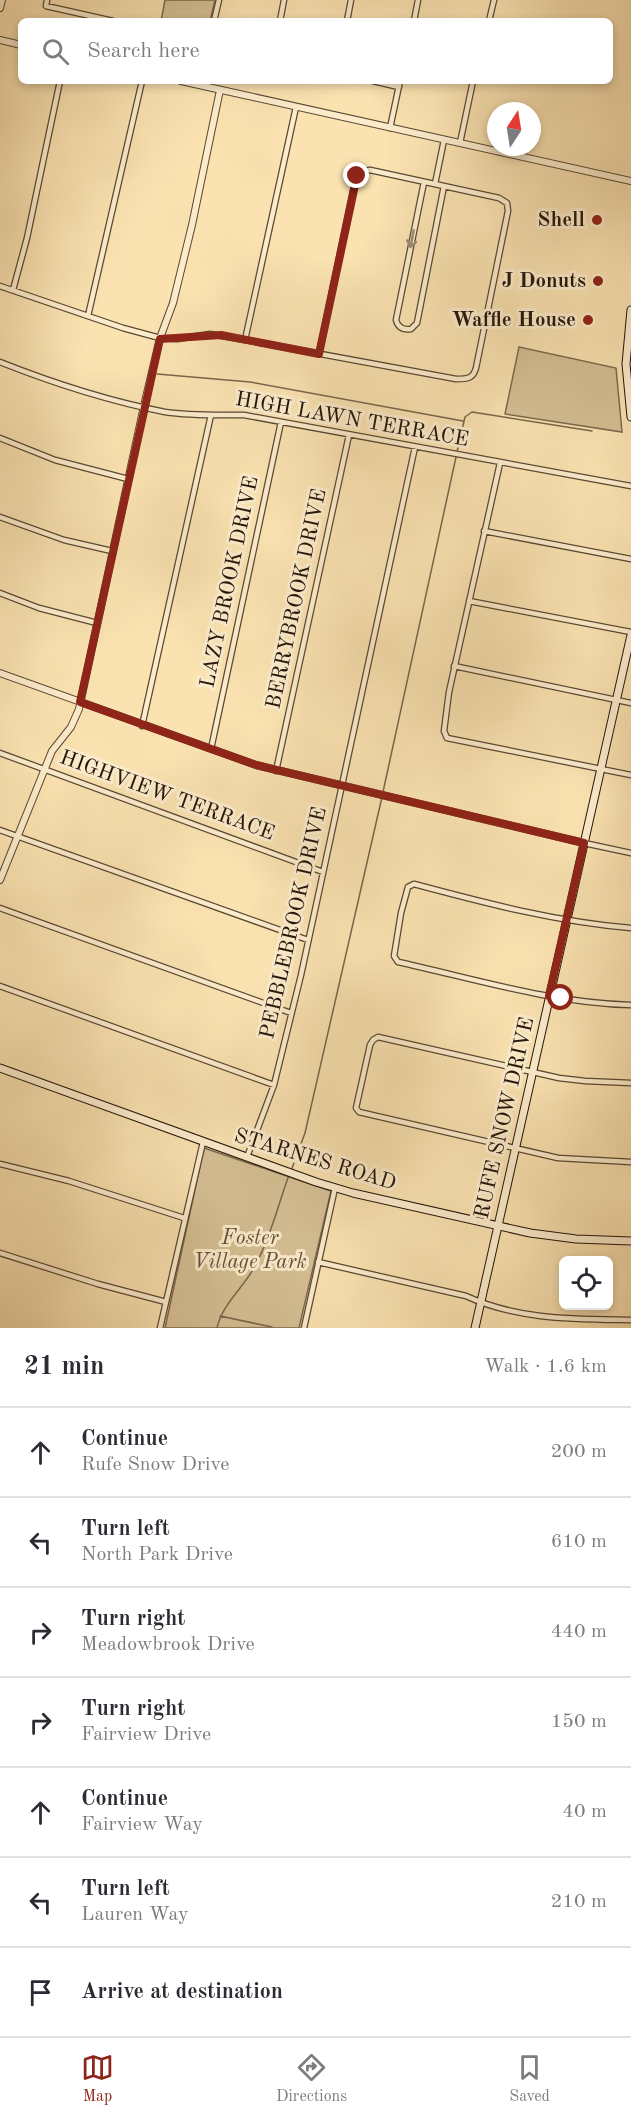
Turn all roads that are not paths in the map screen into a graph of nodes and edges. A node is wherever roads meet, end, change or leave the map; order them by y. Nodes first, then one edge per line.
1 (2, 0) edge
2 (219, 0) edge
3 (284, 0) edge
4 (351, 0) edge
5 (418, 0) edge
6 (494, 0) edge
7 (47, 3) edge
8 (0, 8) edge
9 (101, 18) edge
10 (215, 18) edge
11 (281, 18) edge
12 (348, 18) edge
13 (415, 18) edge
14 (490, 18) edge
15 (0, 40) edge
16 (18, 44) edge
17 (59, 84) edge
18 (141, 84) edge
19 (194, 84) edge
20 (399, 84) edge
21 (472, 84) edge
22 (220, 90) junction
23 (296, 107) junction
24 (390, 128) junction
25 (444, 140) junction
26 (460, 143) junction
27 (631, 181) edge
28 (423, 182) junction
29 (435, 184) junction
30 (444, 186) junction
31 (0, 286) edge
32 (13, 290) junction
33 (631, 310) edge
34 (88, 316) junction
35 (160, 339) junction
36 (245, 340) junction
37 (319, 354) junction
38 (0, 362) edge
39 (144, 406) junction
40 (211, 415) junction
41 (631, 417) edge
42 (280, 422) junction
43 (349, 435) junction
44 (0, 438) edge
45 (415, 447) junction
46 (500, 463) junction
47 (128, 479) junction
48 (631, 486) edge
49 (0, 517) edge
50 (484, 531) junction
51 (112, 551) junction
52 (631, 559) edge
53 (0, 593) edge
54 (468, 601) junction
55 (97, 623) junction
56 (631, 633) edge
57 (454, 666) junction
58 (0, 673) edge
59 (616, 700) junction
60 (80, 702) junction
61 (631, 703) edge
62 (142, 726) junction
63 (211, 749) junction
64 (0, 753) edge
65 (45, 769) junction
66 (601, 769) junction
67 (276, 771) junction
68 (631, 776) edge
69 (341, 786) junction
70 (0, 830) edge
71 (18, 836) junction
72 (584, 843) junction
73 (631, 853) edge
74 (323, 872) junction
75 (0, 880) edge
76 (0, 908) edge
77 (566, 920) junction
78 (631, 928) edge
79 (308, 940) junction
80 (0, 986) edge
81 (549, 996) junction
82 (631, 1005) edge
83 (291, 1013) junction
84 (0, 1068) edge
85 (532, 1072) junction
86 (631, 1083) edge
87 (274, 1085) junction
88 (203, 1142) junction
89 (515, 1148) junction
90 (247, 1157) junction
91 (631, 1162) edge
92 (0, 1164) edge
93 (335, 1188) junction
94 (184, 1218) junction
95 (498, 1226) junction
96 (631, 1240) edge
97 (0, 1253) edge
98 (318, 1262) junction
99 (166, 1302) junction
100 (480, 1303) junction
101 (631, 1320) edge
102 (160, 1328) edge
103 (304, 1328) edge
104 (475, 1328) edge

1 - 8 street
2 - 10 street
3 - 11 street
4 - 12 street
5 - 13 street
6 - 14 street
7 - 9 street
15 - 16 street
17 - 32 street
18 - 34 street
19 - 22 street
20 - 24 street
21 - 26 street
22 - 23 street
22 - 35 street
23 - 24 street
23 - 36 street
24 - 25 street
25 - 26 street
25 - 29 street
26 - 27 street
28 - 29 street
28 -> 30 street
28 - 37 street
29 - 30 street
30 - 37 street
31 - 32 street
32 - 34 street
33 - 41 main road
34 - 35 street
35 - 36 street
35 - 39 street
36 - 37 street
38 - 39 street, HIGH LAWN TERRACE
39 - 40 street, HIGH LAWN TERRACE
39 - 47 street
40 - 42 street, HIGH LAWN TERRACE
40 - 62 street
42 - 43 street, HIGH LAWN TERRACE
42 - 63 street, LAZY BROOK DRIVE
43 - 45 street, HIGH LAWN TERRACE
43 - 67 street, BERRYBROOK DRIVE
44 - 47 street
45 - 46 street, HIGH LAWN TERRACE
45 - 69 street, PEBBLEBROOK DRIVE
46 - 48 street, HIGH LAWN TERRACE
46 - 50 street
47 - 51 street
49 - 51 street
50 - 52 street
50 - 54 street
51 - 55 street
53 - 55 street
54 - 56 street
54 - 57 street
55 - 60 street
56 - 59 main road, RUFE SNOW DRIVE
57 - 59 street
57 - 66 street
58 - 60 street
59 - 61 street
59 - 66 main road, RUFE SNOW DRIVE
60 - 62 street
60 - 65 street
62 - 63 street
63 - 67 street
64 - 65 street, HIGHVIEW TERRACE
65 - 71 street
65 - 74 street, HIGHVIEW TERRACE
66 - 68 street
66 - 72 main road, RUFE SNOW DRIVE
67 - 69 street
69 - 72 street
69 - 74 street, PEBBLEBROOK DRIVE
70 - 71 street
71 - 75 street
71 - 79 street
72 - 73 street
72 - 77 main road, RUFE SNOW DRIVE
74 - 79 street, PEBBLEBROOK DRIVE
76 - 83 street
77 - 78 street
77 - 81 main road, RUFE SNOW DRIVE
77 - 81 street
79 - 83 street, PEBBLEBROOK DRIVE
80 - 87 street
81 - 82 street
81 - 85 main road, RUFE SNOW DRIVE
83 - 87 street, PEBBLEBROOK DRIVE
84 - 88 main road, STARNES ROAD
85 - 86 street
85 - 89 main road, RUFE SNOW DRIVE
85 - 89 street
87 - 90 street, PEBBLEBROOK DRIVE
88 - 90 main road, STARNES ROAD
88 - 94 street
89 - 91 street
89 - 95 main road, RUFE SNOW DRIVE
90 - 93 main road, STARNES ROAD
92 - 94 street
93 - 95 main road, STARNES ROAD
93 - 98 street
94 - 99 street
95 - 96 main road, STARNES ROAD
95 - 100 main road, RUFE SNOW DRIVE
97 - 99 street
98 - 100 street
98 - 103 street
99 - 102 street
100 - 101 street
100 - 104 main road, RUFE SNOW DRIVE

